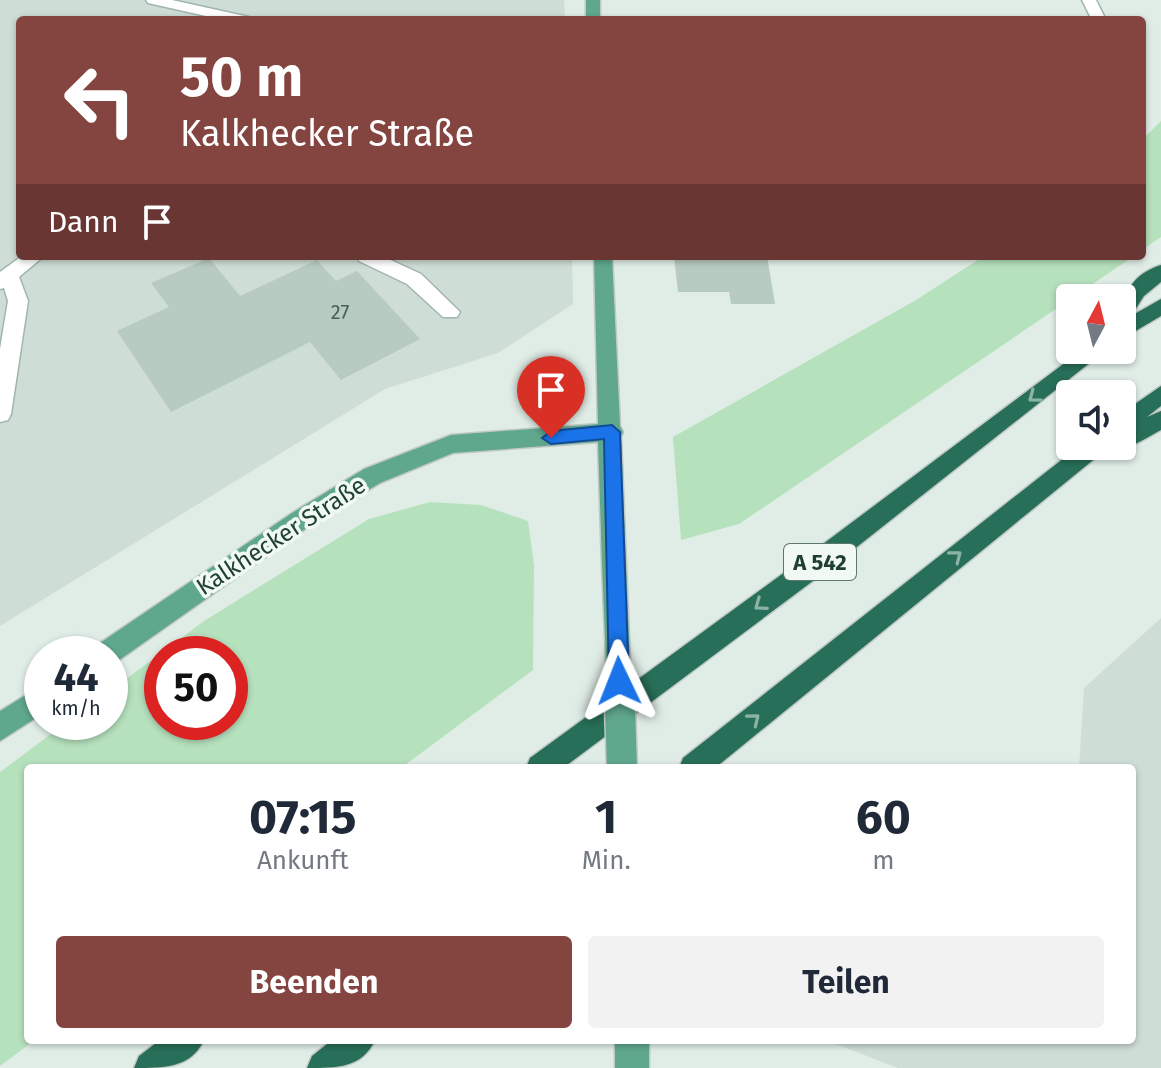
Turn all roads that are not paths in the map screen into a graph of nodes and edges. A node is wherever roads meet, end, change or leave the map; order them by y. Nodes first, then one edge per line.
1 (153, 0) edge
2 (190, 14) edge
3 (30, 260) edge
4 (374, 260) edge
5 (603, 260) edge
6 (1161, 272) edge
7 (5, 279) edge
8 (1136, 293) edge
9 (1161, 306) edge
10 (450, 312) dead end
11 (1136, 323) edge
12 (1078, 364) edge
13 (1161, 394) edge
14 (0, 414) edge
15 (1136, 414) edge
16 (1161, 420) edge
17 (612, 432) junction
18 (1136, 433) edge
19 (1077, 460) edge
20 (1085, 460) edge
21 (1062, 472) junction
22 (128, 639) edge
23 (24, 710) edge
24 (0, 727) edge
25 (545, 764) edge
26 (622, 764) edge
27 (698, 764) edge
28 (182, 1044) edge
29 (353, 1044) edge
30 (632, 1044) edge
31 (151, 1068) edge
32 (324, 1068) edge
33 (632, 1068) edge

1 - 2 street
3 - 7 street
4 - 10 street
5 - 17 main road
6 - 8 highway
7 - 14 street
9 - 11 highway
12 -> 25 highway, A 542
13 - 15 highway
16 - 18 highway
17 - 22 main road, Kalkhecker Straße
17 - 26 main road, bridge
19 - 21 highway
20 - 21 highway
27 -> 21 highway
23 - 24 main road
28 - 31 highway
29 - 32 highway
30 - 33 main road

